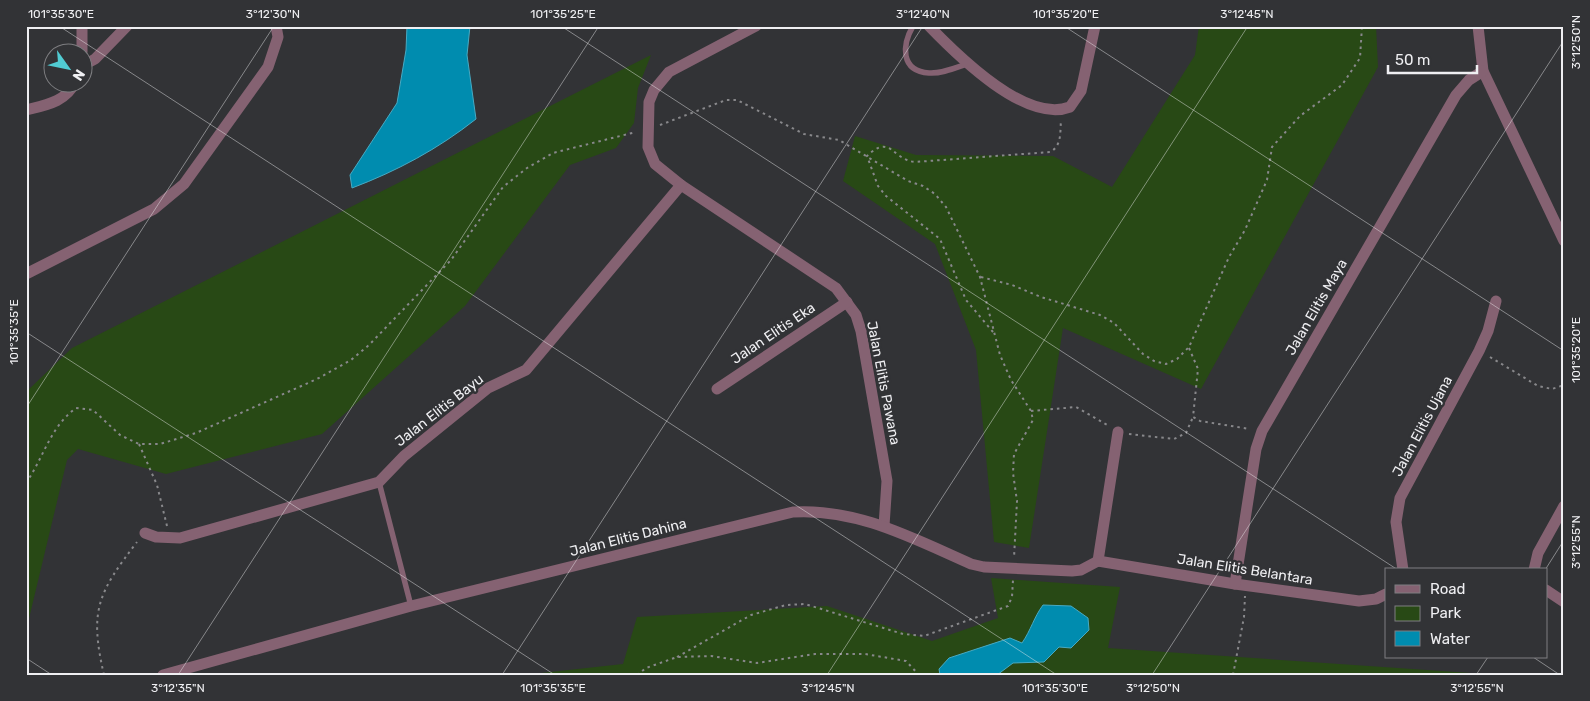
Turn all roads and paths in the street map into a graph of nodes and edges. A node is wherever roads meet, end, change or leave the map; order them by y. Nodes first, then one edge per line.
1 (82, 26) edge
2 (126, 26) edge
3 (276, 26) edge
4 (756, 26) edge
5 (913, 26) edge
6 (929, 26) edge
7 (1095, 26) edge
8 (1362, 26) edge
9 (1478, 26) edge
10 (82, 42) edge
11 (92, 60) edge
12 (966, 64) junction
13 (1483, 71) junction
14 (70, 92) edge
15 (26, 110) edge
16 (1062, 110) junction
17 (648, 129) junction
18 (867, 156) junction
19 (681, 185) junction
20 (1564, 241) edge
21 (26, 274) edge
22 (980, 277) junction
23 (1496, 301) dead end
24 (847, 302) junction
25 (994, 334) junction
26 (1189, 347) junction
27 (1479, 351) junction
28 (1564, 385) edge
29 (717, 389) dead end
30 (1031, 411) junction
31 (1193, 417) junction
32 (1262, 431) junction
33 (1118, 432) junction
34 (139, 444) junction
35 (379, 482) junction
36 (26, 484) edge
37 (1564, 506) edge
38 (884, 526) junction
39 (145, 533) joint
40 (167, 538) junction
41 (1098, 561) junction
42 (1403, 568) edge
43 (1535, 568) edge
44 (1014, 570) junction
45 (1238, 584) junction
46 (1548, 591) edge
47 (1385, 594) edge
48 (1564, 602) edge
49 (411, 606) junction
50 (677, 657) junction
51 (104, 675) edge
52 (163, 675) edge
53 (637, 675) edge
54 (919, 675) edge
55 (1233, 675) edge

1 - 10 street
2 - 11 street
3 - 21 street
4 - 17 street, Jalan Elitis Pawana
5 - 12 lane
6 - 12 street
7 - 16 street
8 - 26 path
9 - 13 street
12 - 16 street
13 - 20 street
13 - 32 street, Jalan Elitis Maya
14 - 15 street
16 - 18 path
17 - 18 path
17 - 19 street, Jalan Elitis Pawana
17 - 34 path
18 - 22 path
18 - 25 path
19 - 24 street, Jalan Elitis Pawana
19 - 35 street, Jalan Elitis Bayu
22 - 25 path
22 - 26 path
23 - 27 street, Jalan Elitis Ujana
24 - 29 street, Jalan Elitis Eka
24 - 38 street, Jalan Elitis Pawana
25 - 30 path
26 - 31 path
27 - 28 path
27 - 42 street, Jalan Elitis Ujana
30 - 33 path
30 - 44 path
31 - 32 path
31 - 33 path
32 - 45 street, Jalan Elitis Maya
33 - 41 street
34 - 36 path
34 - 40 path
35 - 40 street
35 - 49 lane
37 - 43 street
38 - 44 street, Jalan Elitis Dahina
38 - 49 street, Jalan Elitis Dahina
39 - 40 street
39 - 51 path
41 - 44 street, Jalan Elitis Dahina
41 - 45 street, Jalan Elitis Belantara
44 - 50 path
45 - 47 street, Jalan Elitis Belantara
45 - 55 path
46 - 48 street
49 - 52 street, Jalan Elitis Dahina
50 - 53 path
50 - 54 path

